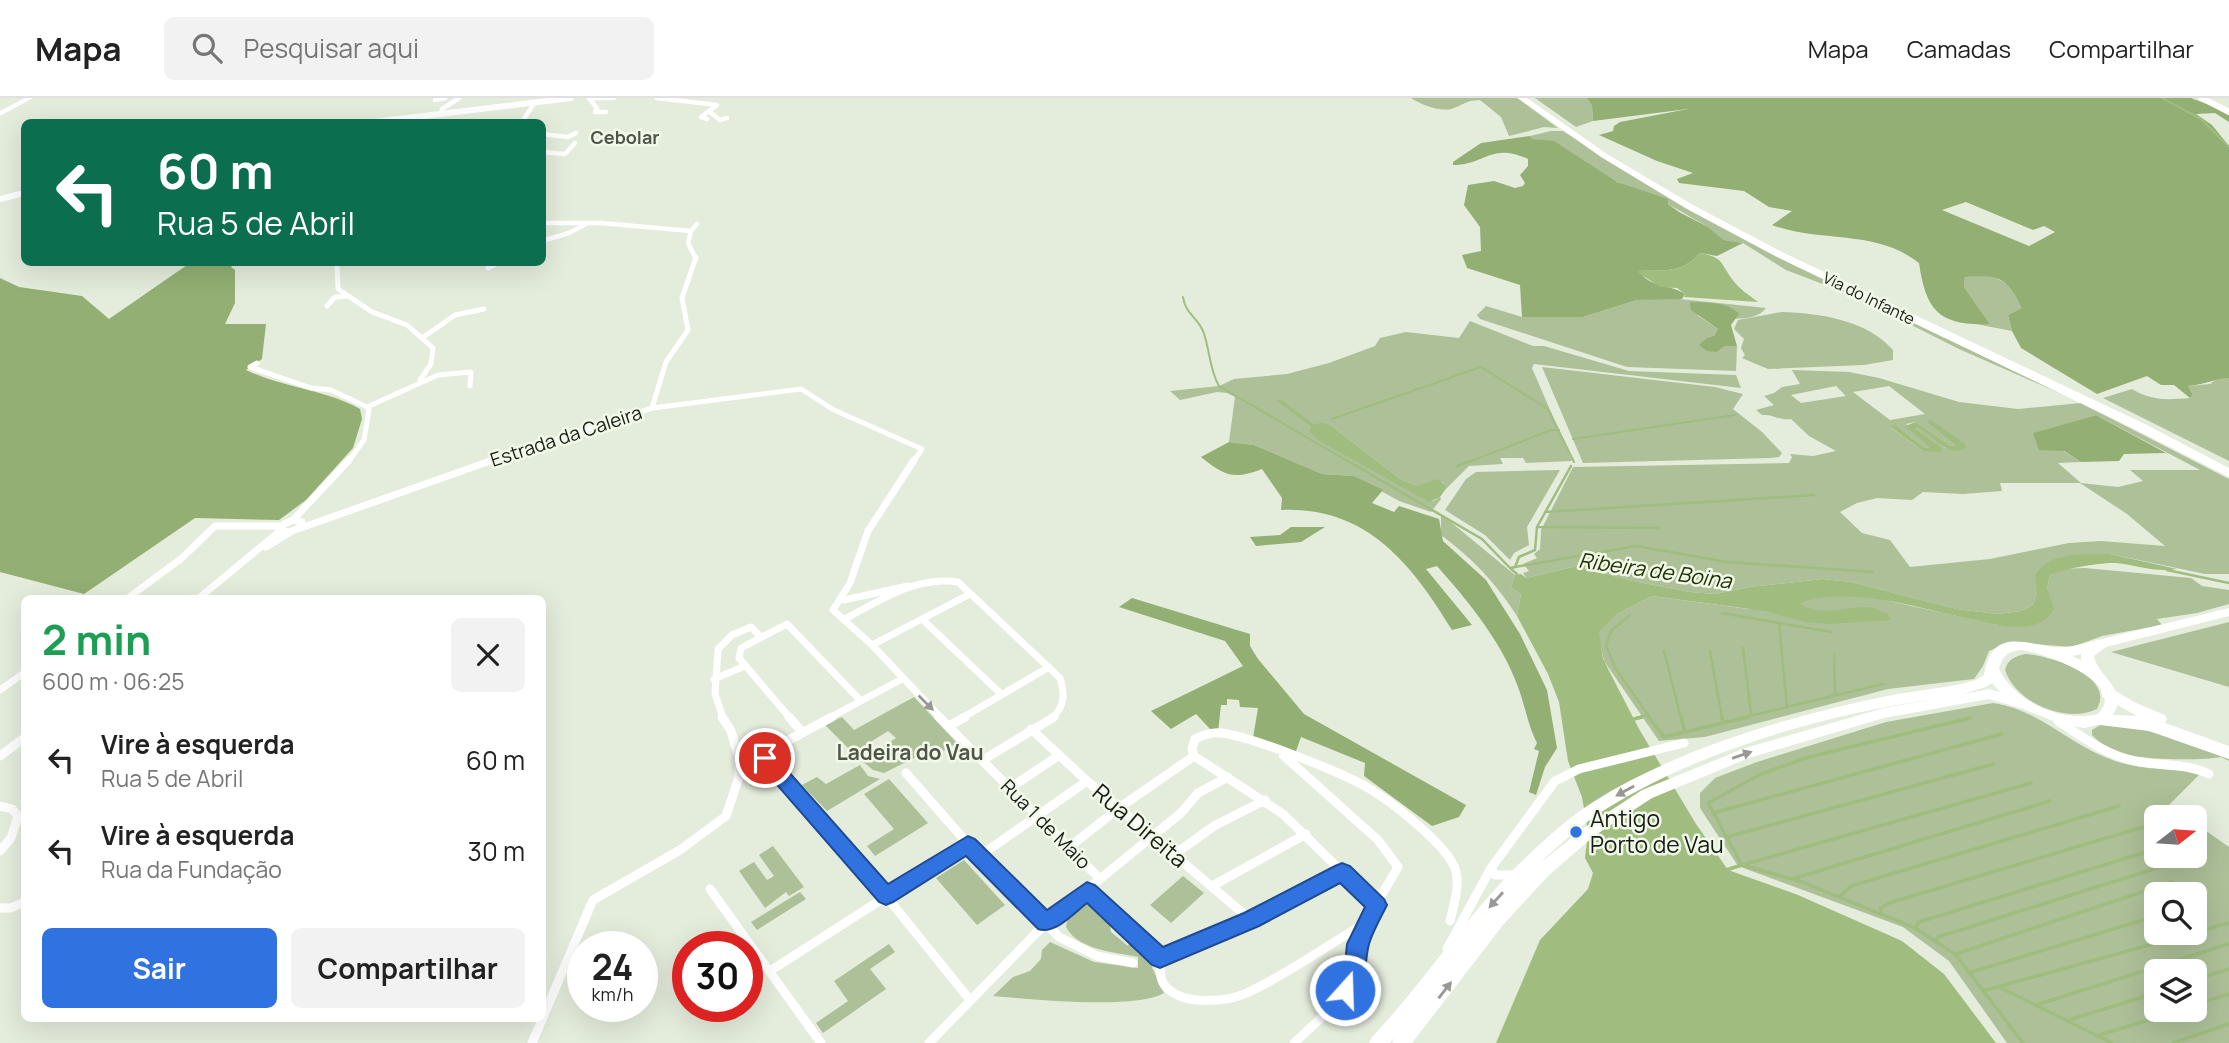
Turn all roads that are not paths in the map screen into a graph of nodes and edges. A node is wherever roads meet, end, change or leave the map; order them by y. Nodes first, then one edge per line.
1 (30, 98) edge
2 (445, 98) edge
3 (459, 98) edge
4 (571, 98) edge
5 (589, 98) edge
6 (614, 98) edge
7 (657, 98) edge
8 (1522, 98) edge
9 (1530, 98) edge
10 (2202, 98) edge
11 (435, 100) dead end
12 (535, 102) junction
13 (707, 104) junction
14 (698, 107) dead end
15 (606, 112) dead end
16 (710, 112) junction
17 (2229, 112) edge
18 (441, 113) junction
19 (0, 114) edge
20 (406, 117) junction
21 (727, 118) dead end
22 (393, 119) edge
23 (409, 119) edge
24 (524, 119) edge
25 (707, 119) dead end
26 (576, 133) dead end
27 (546, 134) edge
28 (575, 144) dead end
29 (546, 152) edge
30 (21, 194) edge
31 (0, 199) edge
32 (546, 223) edge
33 (586, 223) junction
34 (697, 224) dead end
35 (691, 231) junction
36 (546, 240) edge
37 (337, 266) edge
38 (492, 266) edge
39 (488, 268) dead end
40 (349, 296) junction
41 (327, 306) dead end
42 (484, 309) dead end
43 (422, 338) junction
44 (257, 363) dead end
45 (2050, 381) junction
46 (470, 386) dead end
47 (408, 388) junction
48 (367, 407) junction
49 (652, 408) junction
50 (2229, 466) edge
51 (2229, 473) edge
52 (297, 523) junction
53 (281, 528) junction
54 (290, 532) junction
55 (253, 554) junction
56 (909, 586) junction
57 (970, 594) junction
58 (132, 595) edge
59 (203, 595) edge
60 (844, 600) junction
61 (2229, 611) edge
62 (845, 619) junction
63 (922, 619) junction
64 (761, 637) junction
65 (2115, 639) junction
66 (872, 645) junction
67 (2049, 651) junction
68 (1992, 664) junction
69 (745, 666) junction
70 (1049, 667) junction
71 (21, 675) edge
72 (902, 678) junction
73 (714, 679) junction
74 (2104, 686) junction
75 (0, 689) edge
76 (1001, 694) junction
77 (861, 701) junction
78 (2023, 704) junction
79 (2052, 717) junction
80 (2094, 720) junction
81 (948, 726) junction
82 (1031, 729) junction
83 (802, 732) junction
84 (21, 740) edge
85 (1684, 743) dead end
86 (2094, 744) junction
87 (2229, 745) edge
88 (2229, 753) edge
89 (1283, 755) junction
90 (0, 756) edge
91 (1058, 756) junction
92 (1194, 756) junction
93 (983, 760) junction
94 (906, 773) dead end
95 (1675, 774) junction
96 (2209, 774) dead end
97 (1228, 778) junction
98 (1087, 782) junction
99 (1010, 788) junction
100 (1265, 800) junction
101 (0, 806) edge
102 (1119, 808) junction
103 (1037, 817) junction
104 (1584, 826) junction
105 (1306, 834) junction
106 (1153, 835) junction
107 (968, 844) junction
108 (1068, 848) junction
109 (0, 851) edge
110 (1175, 854) junction
111 (980, 856) junction
112 (1492, 868) junction
113 (1342, 872) junction
114 (1520, 873) junction
115 (1100, 878) junction
116 (1212, 886) junction
117 (710, 889) dead end
118 (1087, 891) junction
119 (886, 896) junction
120 (21, 903) edge
121 (1376, 905) junction
122 (0, 908) edge
123 (1251, 920) junction
124 (1450, 921) dead end
125 (1046, 923) junction
126 (1366, 923) junction
127 (1160, 958) junction
128 (1133, 963) dead end
129 (770, 971) junction
130 (1420, 995) junction
131 (970, 1000) junction
132 (546, 1012) edge
133 (541, 1022) edge
134 (532, 1043) edge
135 (821, 1043) edge
136 (929, 1043) edge
137 (1294, 1043) edge
138 (1378, 1043) edge
139 (1401, 1043) edge

1 - 19 main road
2 - 11 street
3 - 18 street
4 - 12 street
5 - 6 street
5 - 15 street
7 - 13 street
8 - 45 highway, Via do Infante
9 - 45 highway, Via do Infante
10 - 17 street
12 - 18 street
12 - 24 street
13 - 14 street
13 - 16 street
16 - 21 street
16 - 25 street
18 - 20 street
20 - 22 street
20 - 23 street
26 - 27 street
28 - 29 street
30 - 31 street
32 - 33 street
33 - 35 street
33 - 36 street
34 - 35 street
35 - 49 street, Estrada da Caleira
37 - 40 street
38 - 39 street
40 - 41 street
40 - 43 street
42 - 43 street
43 - 47 street
44 - 48 street
45 - 50 highway, Via do Infante
45 - 51 highway, Via do Infante
46 - 47 street
47 - 48 street
48 - 52 street
49 - 52 street, Estrada da Caleira
49 - 60 street
52 - 53 street
52 - 54 street
53 - 54 street
53 - 55 street
53 - 58 street
54 - 55 street
55 - 59 street
56 - 57 street
56 - 60 street
56 - 62 street
57 - 63 street
57 - 70 street
60 - 62 street
61 - 65 main road
62 - 66 street, Rua 1 de Maio
63 - 66 street
63 - 76 street
64 - 69 street
64 - 73 street
64 - 77 street
65 - 67 main road
65 - 74 main road
66 - 72 street, Rua 1 de Maio
67 - 68 main road
67 - 74 main road
68 - 78 main road
68 - 95 main road
69 - 73 street
69 - 83 street
70 - 76 street
70 - 82 street
71 - 75 street
72 - 77 street
72 -> 81 street, Rua 1 de Maio
73 - 132 street
74 - 80 main road
74 - 87 highway
76 - 81 street
77 - 83 street
78 - 79 main road
95 -> 78 main road
79 - 80 main road
79 - 86 street
80 - 86 street
80 - 88 highway
81 - 93 street, Rua 1 de Maio
82 - 91 street, Rua Direita
82 - 93 street
83 - 119 street
84 - 90 street
85 - 112 street
86 - 96 street
89 - 92 street
89 - 121 street
89 - 124 street
91 - 98 street, Rua Direita
91 - 99 street
92 - 97 street
92 - 102 street
93 - 99 street, Rua 1 de Maio
94 - 107 street
95 - 104 main road
97 - 100 street
97 - 106 street
98 - 102 street, Rua Direita
98 - 103 street
99 - 103 street, Rua 1 de Maio
100 - 105 street
100 - 110 street
101 - 109 street
102 - 106 street, Rua Direita
102 - 108 street
103 - 108 street, Rua 1 de Maio
103 - 111 street
104 - 114 main road
139 -> 104 main road
105 - 113 street
105 - 116 street
106 - 110 street, Rua Direita
106 - 115 street
107 - 111 street
107 - 119 street
108 - 115 street, Rua 1 de Maio
110 - 116 street, Rua Direita
111 - 125 street
112 - 114 street
112 - 130 street
113 - 121 street
113 - 123 street
114 -> 130 main road
115 - 118 street
116 - 123 street, Rua Direita
117 - 129 street
118 - 125 street
118 - 127 street
119 - 129 street
119 - 131 street
120 - 122 street
121 - 126 street
123 - 127 street
125 - 128 street
125 - 131 street
126 - 127 street
126 - 137 street
129 - 135 street
130 - 138 main road
131 - 136 street
133 - 134 street

